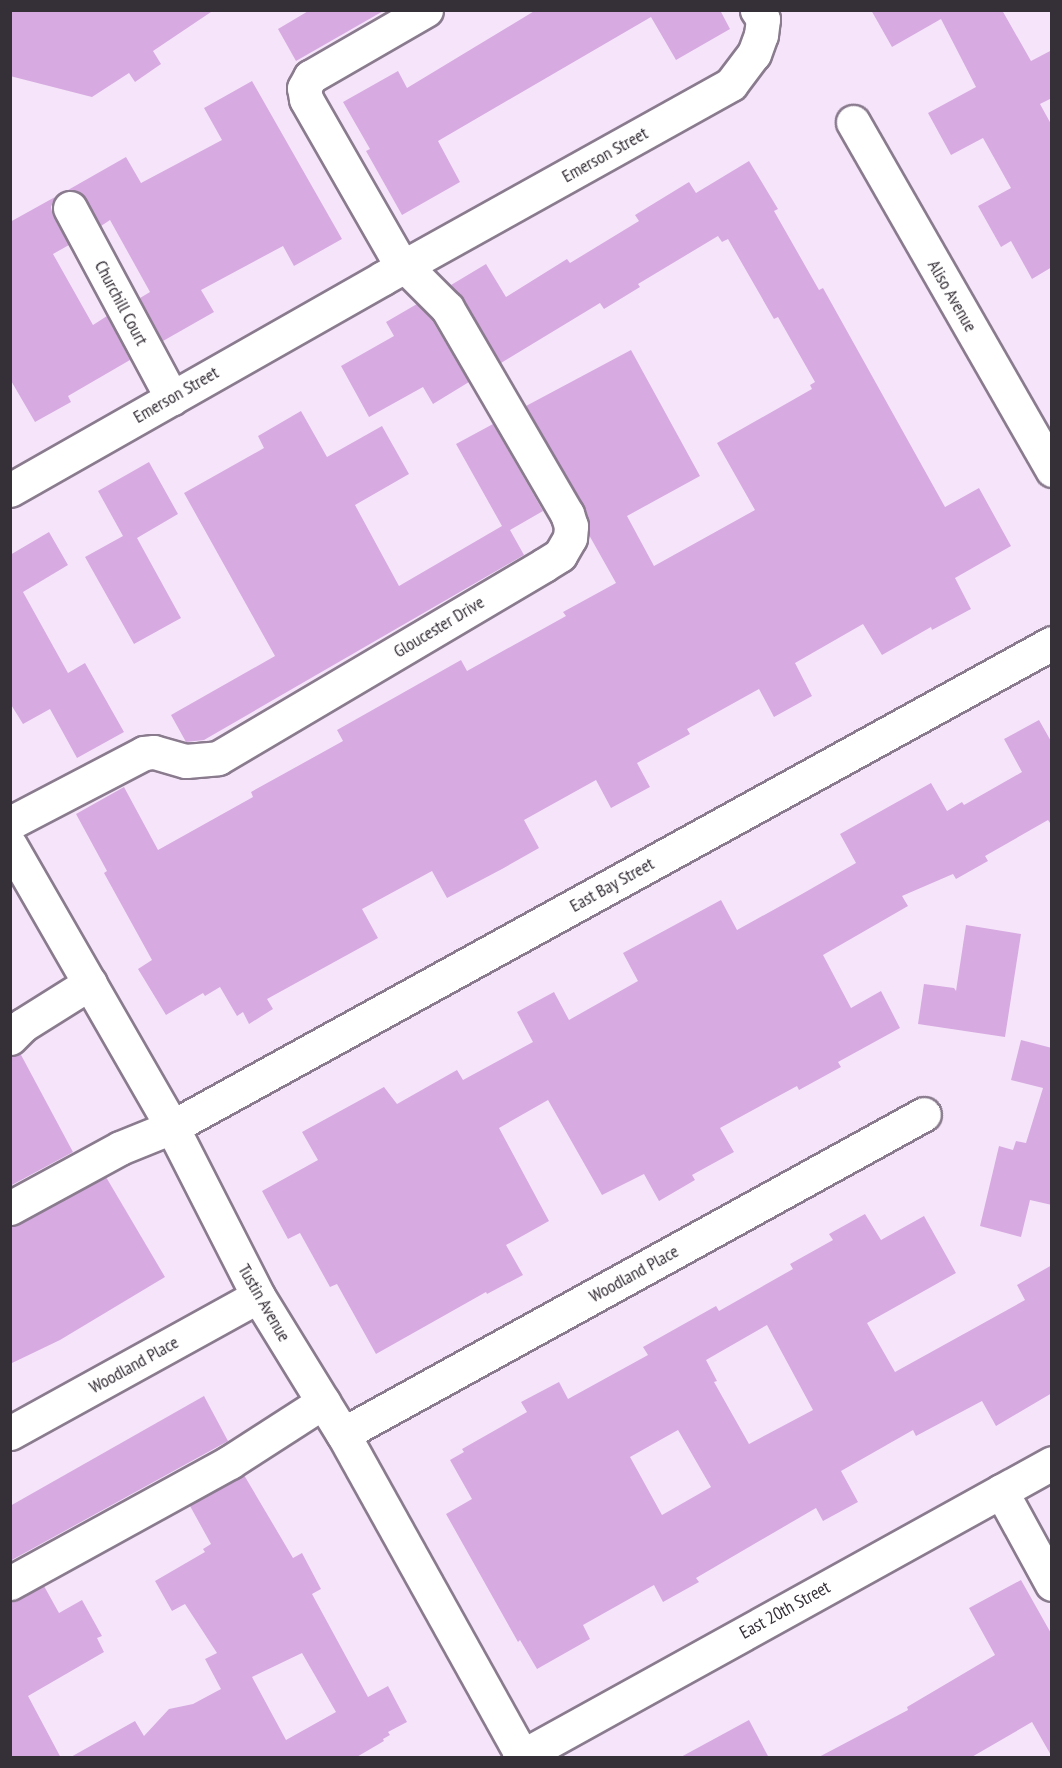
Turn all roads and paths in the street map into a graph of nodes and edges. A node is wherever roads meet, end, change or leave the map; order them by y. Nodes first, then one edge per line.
1 (426, 10) edge
2 (757, 10) edge
3 (853, 122) dead end
4 (70, 208) dead end
5 (394, 272) junction
6 (172, 398) junction
7 (1052, 470) edge
8 (10, 490) edge
9 (1052, 643) edge
10 (10, 823) edge
11 (10, 845) edge
12 (90, 983) junction
13 (10, 1038) edge
14 (924, 1114) dead end
15 (172, 1127) junction
16 (10, 1208) edge
17 (258, 1296) junction
18 (323, 1402) junction
19 (10, 1433) edge
20 (343, 1434) junction
21 (1052, 1463) edge
22 (1001, 1491) junction
23 (10, 1583) edge
24 (1052, 1584) edge
25 (521, 1757) edge

1 - 5 street
2 - 5 street, Emerson Street
3 - 7 street, Aliso Avenue
4 - 6 street, Churchill Court
5 - 6 street, Emerson Street
5 - 10 street, Gloucester Drive
6 - 8 street, Emerson Street
9 - 15 street, East Bay Street
11 - 12 street, Tustin Avenue
12 - 13 street
12 - 15 street, Tustin Avenue
14 - 20 street, Woodland Place
15 - 16 street, East Bay Street
15 - 17 street, Tustin Avenue
17 - 18 street, Tustin Avenue
17 - 19 street, Woodland Place
18 - 20 street, Tustin Avenue
18 - 23 street
20 - 25 street, Tustin Avenue
21 - 22 street, East 20th Street
22 - 24 street
22 - 25 street, East 20th Street

